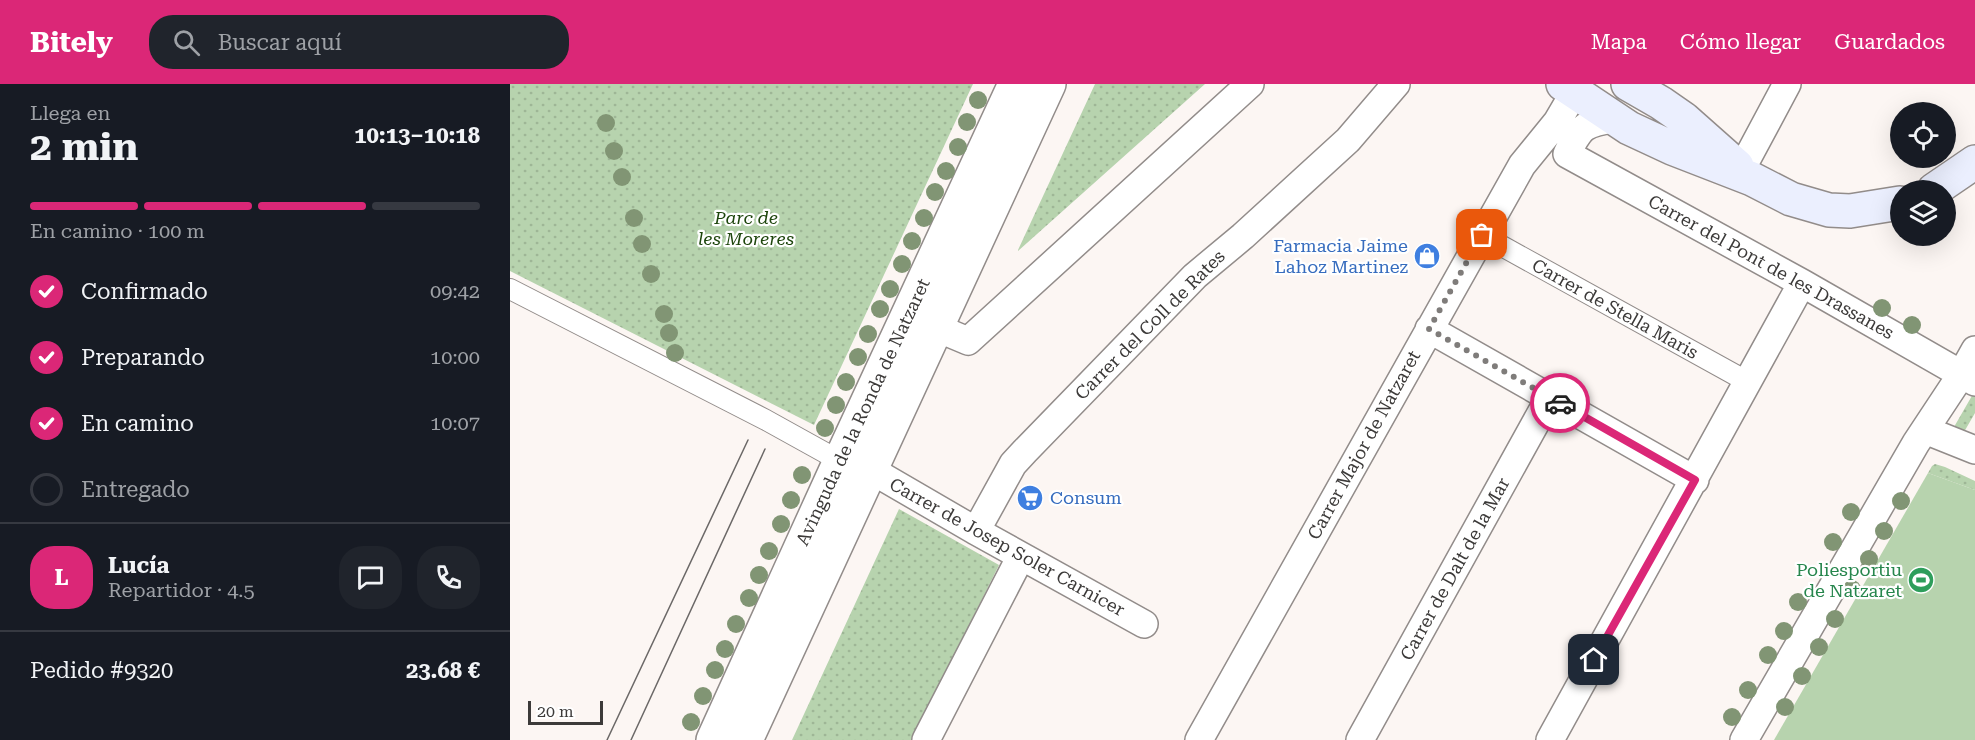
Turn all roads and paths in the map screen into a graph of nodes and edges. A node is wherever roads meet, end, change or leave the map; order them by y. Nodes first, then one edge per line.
1 (1015, 84) edge
2 (1049, 84) edge
3 (1250, 84) edge
4 (1396, 84) edge
5 (1628, 84) edge
6 (1787, 84) edge
7 (1569, 89) edge
8 (1614, 119) junction
9 (1542, 140) junction
10 (1567, 154) junction
11 (1975, 162) edge
12 (1740, 169) junction
13 (1949, 180) edge
14 (1890, 205) edge
15 (1482, 235) junction
16 (1802, 283) junction
17 (510, 289) edge
18 (937, 328) junction
19 (1429, 329) junction
20 (1975, 350) edge
21 (1968, 378) edge
22 (1748, 382) junction
23 (1550, 397) junction
24 (1925, 430) junction
25 (1975, 450) edge
26 (855, 465) junction
27 (1695, 480) junction
28 (976, 531) junction
29 (1021, 556) junction
30 (1144, 624) dead end
31 (713, 740) edge
32 (746, 740) edge
33 (926, 740) edge
34 (1199, 740) edge
35 (1360, 740) edge
36 (1550, 740) edge
37 (1744, 740) edge

1 - 26 street, Avinguda de la Ronda de Natzaret
2 - 18 street, Avinguda de la Ronda de Natzaret
3 - 18 street, Avinguda de la Ronda de Natzaret
4 - 28 street, Carrer del Coll de Rates
5 - 12 main road
6 - 12 street
7 - 8 main road
7 - 9 street, Carrer Major de Natzaret
7 - 12 main road
8 - 10 street
8 - 12 main road
9 - 10 street, Carrer del Pont de les Drassanes
9 - 15 street, Carrer Major de Natzaret
10 - 16 street, Carrer del Pont de les Drassanes
11 - 13 main road
12 - 14 main road
15 - 19 street, Carrer Major de Natzaret
15 - 22 street, Carrer de Stella Maris
16 - 21 street, Carrer del Pont de les Drassanes
16 - 22 street
17 - 26 street
18 - 26 street, Avinguda de la Ronda de Natzaret
19 - 23 street
19 - 34 street, Carrer Major de Natzaret
20 - 21 street
21 - 24 street
22 - 27 street
23 - 27 street
23 - 35 street, Carrer de Dalt de la Mar
24 - 25 street
24 - 37 street
26 - 28 street, Carrer de Josep Soler Carnicer
26 - 31 street, Avinguda de la Ronda de Natzaret
26 - 32 street, Avinguda de la Ronda de Natzaret
27 - 36 street
28 - 29 street, Carrer de Josep Soler Carnicer
29 - 30 street, Carrer de Josep Soler Carnicer
29 - 33 street

